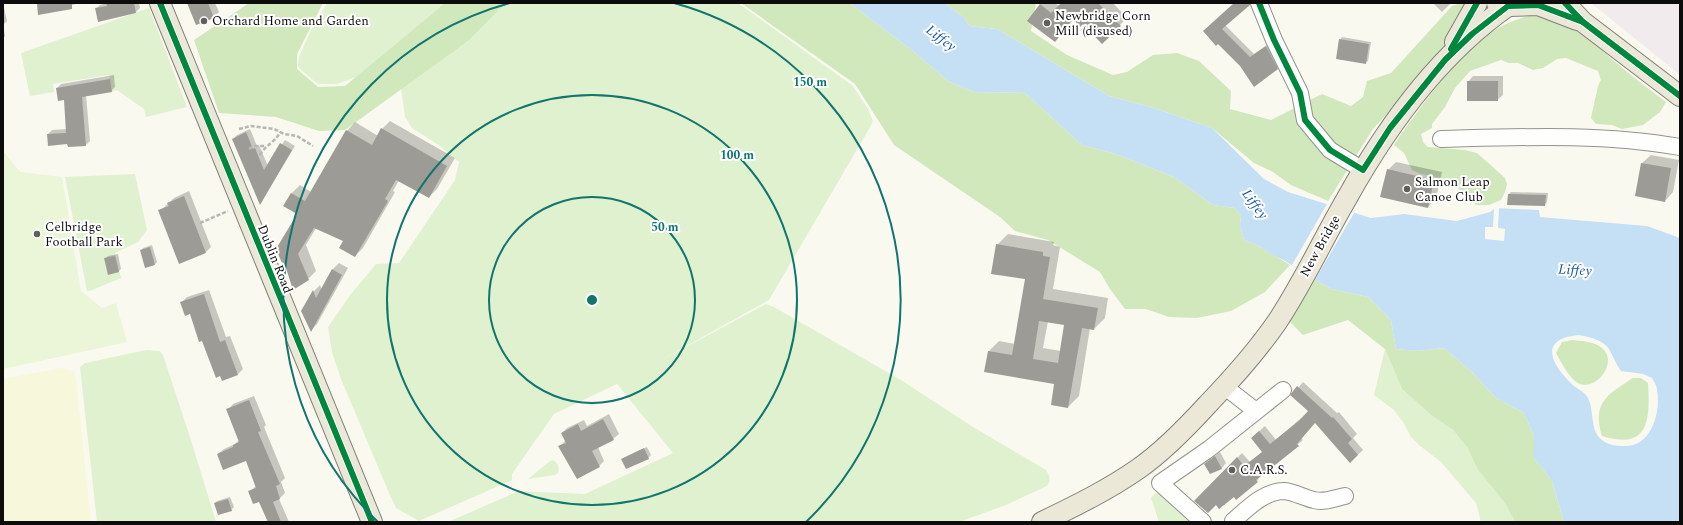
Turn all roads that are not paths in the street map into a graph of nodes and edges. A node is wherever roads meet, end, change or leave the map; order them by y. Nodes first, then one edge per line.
1 (160, 3) edge
2 (1259, 3) edge
3 (1477, 3) edge
4 (1565, 3) edge
5 (1511, 5) edge
6 (1583, 22) junction
7 (1445, 60) junction
8 (1680, 96) edge
9 (1441, 139) dead end
10 (1680, 146) edge
11 (1363, 170) junction
12 (1224, 386) junction
13 (1283, 390) dead end
14 (1256, 411) junction
15 (1345, 496) dead end
16 (372, 522) edge
17 (1042, 522) edge
18 (1203, 522) edge
19 (1233, 522) edge

1 - 16 main road, Dublin Road
2 - 11 street
3 - 7 main road
4 - 6 main road
5 - 6 main road
5 - 7 main road
6 - 8 main road
7 - 11 main road, New Bridge
9 - 10 street
11 - 12 main road, New Bridge
12 - 14 street
12 - 17 main road, New Bridge
13 - 14 street
14 - 18 street
15 - 19 street

